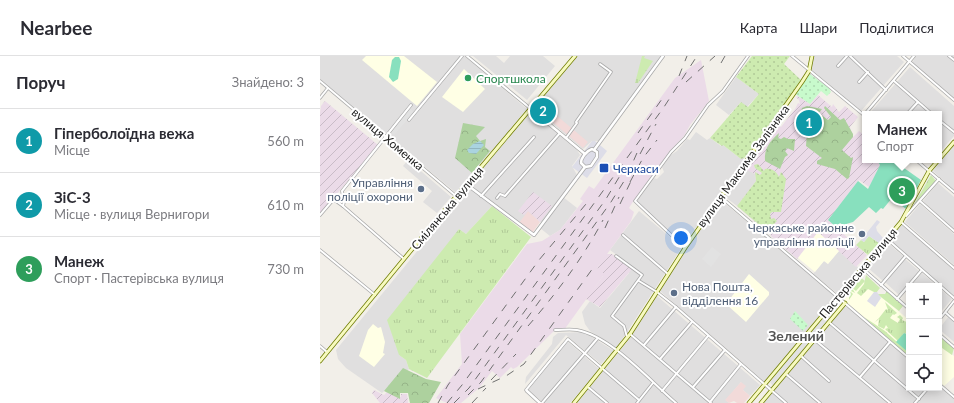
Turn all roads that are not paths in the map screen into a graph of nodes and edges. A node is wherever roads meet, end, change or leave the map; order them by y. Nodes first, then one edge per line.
1 (462, 56) edge
2 (467, 56) edge
3 (575, 56) edge
4 (663, 56) edge
5 (748, 56) edge
6 (792, 56) edge
7 (812, 56) edge
8 (847, 56) edge
9 (850, 56) edge
10 (903, 56) edge
11 (914, 56) edge
12 (949, 56) edge
13 (954, 60) edge
14 (909, 62) junction
15 (600, 64) dead end
16 (838, 66) dead end
17 (809, 70) junction
18 (868, 72) junction
19 (320, 81) edge
20 (893, 81) junction
21 (859, 82) dead end
22 (328, 88) junction
23 (886, 90) junction
24 (320, 98) edge
25 (954, 100) edge
26 (918, 102) junction
27 (412, 105) dead end
28 (531, 109) junction
29 (868, 111) edge
30 (910, 111) edge
31 (928, 111) edge
32 (862, 113) edge
33 (409, 120) dead end
34 (942, 122) edge
35 (954, 132) edge
36 (560, 133) junction
37 (386, 136) junction
38 (534, 137) dead end
39 (566, 138) junction
40 (954, 142) edge
41 (594, 150) junction
42 (586, 154) junction
43 (942, 156) edge
44 (920, 163) edge
45 (936, 163) edge
46 (585, 167) junction
47 (929, 171) junction
48 (938, 179) junction
49 (466, 184) junction
50 (954, 192) edge
51 (456, 196) junction
52 (481, 196) junction
53 (721, 197) junction
54 (497, 198) dead end
55 (920, 201) junction
56 (343, 206) junction
57 (320, 216) edge
58 (906, 216) junction
59 (902, 222) junction
60 (954, 232) edge
61 (623, 235) dead end
62 (887, 240) junction
63 (685, 248) junction
64 (320, 250) edge
65 (616, 256) dead end
66 (906, 256) junction
67 (404, 259) junction
68 (862, 268) junction
69 (954, 268) edge
70 (922, 270) junction
71 (668, 274) junction
72 (639, 281) junction
73 (935, 283) edge
74 (881, 285) junction
75 (942, 289) edge
76 (657, 292) junction
77 (375, 295) junction
78 (838, 297) junction
79 (897, 299) junction
80 (954, 300) edge
81 (845, 303) junction
82 (906, 306) edge
83 (676, 307) junction
84 (946, 312) junction
85 (940, 319) edge
86 (954, 320) edge
87 (692, 322) junction
88 (830, 323) junction
89 (555, 330) dead end
90 (630, 334) junction
91 (708, 336) junction
92 (942, 337) edge
93 (628, 338) junction
94 (597, 339) junction
95 (815, 340) junction
96 (890, 342) junction
97 (644, 345) junction
98 (320, 346) edge
99 (954, 347) edge
100 (725, 350) junction
101 (327, 352) junction
102 (617, 352) junction
103 (585, 354) junction
104 (906, 355) edge
105 (801, 356) junction
106 (660, 359) junction
107 (320, 361) edge
108 (874, 361) junction
109 (741, 364) junction
110 (602, 370) junction
111 (676, 373) junction
112 (786, 374) junction
113 (860, 377) junction
114 (829, 381) dead end
115 (653, 383) junction
116 (764, 384) junction
117 (588, 387) junction
118 (693, 387) junction
119 (942, 387) edge
120 (527, 391) joint
121 (662, 391) junction
122 (772, 391) junction
123 (926, 391) edge
124 (954, 397) edge
125 (672, 399) junction
126 (919, 399) junction
127 (639, 400) junction
128 (711, 402) edge
129 (541, 403) edge
130 (574, 403) edge
131 (607, 403) edge
132 (636, 403) edge
133 (669, 403) edge
134 (676, 403) edge
135 (750, 403) edge
136 (761, 403) edge
137 (786, 403) edge
138 (820, 403) edge
139 (890, 403) edge
140 (915, 403) edge

1 - 33 street
2 - 28 street
3 - 28 main road, Смілянська вулиця
4 - 41 street
5 - 63 street
6 - 17 street
7 - 17 main road, вулиця Максима Залізняка
8 - 16 street
9 - 18 street
10 - 14 street
11 - 14 street
12 - 13 street
14 - 20 street
14 - 25 street
15 - 39 street
17 - 32 street
17 - 53 main road, вулиця Максима Залізняка
18 - 21 street
18 - 23 street
19 - 22 street, вулиця Хоменка
20 - 23 street
20 - 26 street
22 - 24 street
22 - 37 street, вулиця Хоменка
23 - 29 street
26 - 30 street
26 - 31 street
27 - 37 street
28 - 36 street
28 - 49 main road, Смілянська вулиця
34 - 35 street
36 - 39 street
36 - 54 street
37 - 51 street, вулиця Хоменка
37 - 56 street
38 - 52 street
39 - 42 street
40 - 43 main road, Пастерівська вулиця
41 - 42 street
41 - 46 street
42 - 46 street
44 - 47 street
45 - 47 main road, Пастерівська вулиця
46 - 52 street
47 - 48 street
47 - 58 main road, Пастерівська вулиця
48 - 50 street
48 - 55 street, Пастерівська вулиця
49 - 51 main road, Смілянська вулиця
49 - 52 street
51 - 67 main road, Смілянська вулиця
53 - 63 main road, вулиця Максима Залізняка
53 - 78 street
55 - 58 street, Пастерівська вулиця
55 - 60 street
56 - 57 street
56 - 67 street
58 - 59 main road, Пастерівська вулиця
59 - 62 main road, Пастерівська вулиця
59 - 69 street
61 - 71 street
62 - 66 street
62 - 68 main road, Пастерівська вулиця
63 - 71 main road, вулиця Максима Залізняка
64 - 77 street
65 - 72 street
66 - 70 street
66 - 74 street
67 - 77 main road, Смілянська вулиця
68 - 74 street
68 - 78 main road, Пастерівська вулиця
70 - 73 street
70 - 79 street
71 - 76 main road, вулиця Максима Залізняка
72 - 76 street
72 - 93 street
74 - 79 street
75 - 80 street
76 - 83 street
76 - 90 main road, вулиця Максима Залізняка
77 - 101 main road, Смілянська вулиця
78 - 81 street
78 - 116 main road, Пастерівська вулиця
79 - 82 street
80 - 84 street
81 - 88 main road, Пастерівська вулиця
81 - 96 street
83 - 87 street
83 - 97 street
84 - 85 street
84 - 86 street
87 - 91 street
87 - 106 street
88 - 95 main road, Пастерівська вулиця
88 - 108 street
89 - 94 street
90 - 93 main road, вулиця Максима Залізняка
90 - 97 street
91 - 100 street
91 - 111 street
92 - 99 street
93 - 102 main road, вулиця Максима Залізняка
94 - 102 street
94 - 103 street
95 - 105 main road, Пастерівська вулиця
95 - 113 street
96 - 104 street
96 - 108 street
97 - 106 street
98 - 101 street
100 - 109 street
100 - 118 street
101 - 107 main road, Смілянська вулиця
102 - 110 main road, вулиця Максима Залізняка
102 - 115 street
103 - 110 street
103 - 120 street
103 - 129 street
105 - 112 main road, Пастерівська вулиця
105 - 114 street
106 - 111 street
108 - 113 street
108 - 126 street
109 - 116 street
109 - 128 street
110 - 117 main road, вулиця Максима Залізняка
110 - 127 street
111 - 118 street
111 - 121 street
112 - 122 main road, Пастерівська вулиця
112 - 138 street
113 - 139 street
115 - 121 street
115 - 127 street
116 - 122 street
116 - 135 main road, Пастерівська вулиця
117 - 130 main road, вулиця Максима Залізняка
117 - 131 street
118 - 128 street
119 - 124 street
120 - 129 street
121 - 125 street
122 - 136 main road, Пастерівська вулиця
122 - 137 street
123 - 126 street
125 - 133 street
125 - 134 street
126 - 140 street
127 - 132 street

